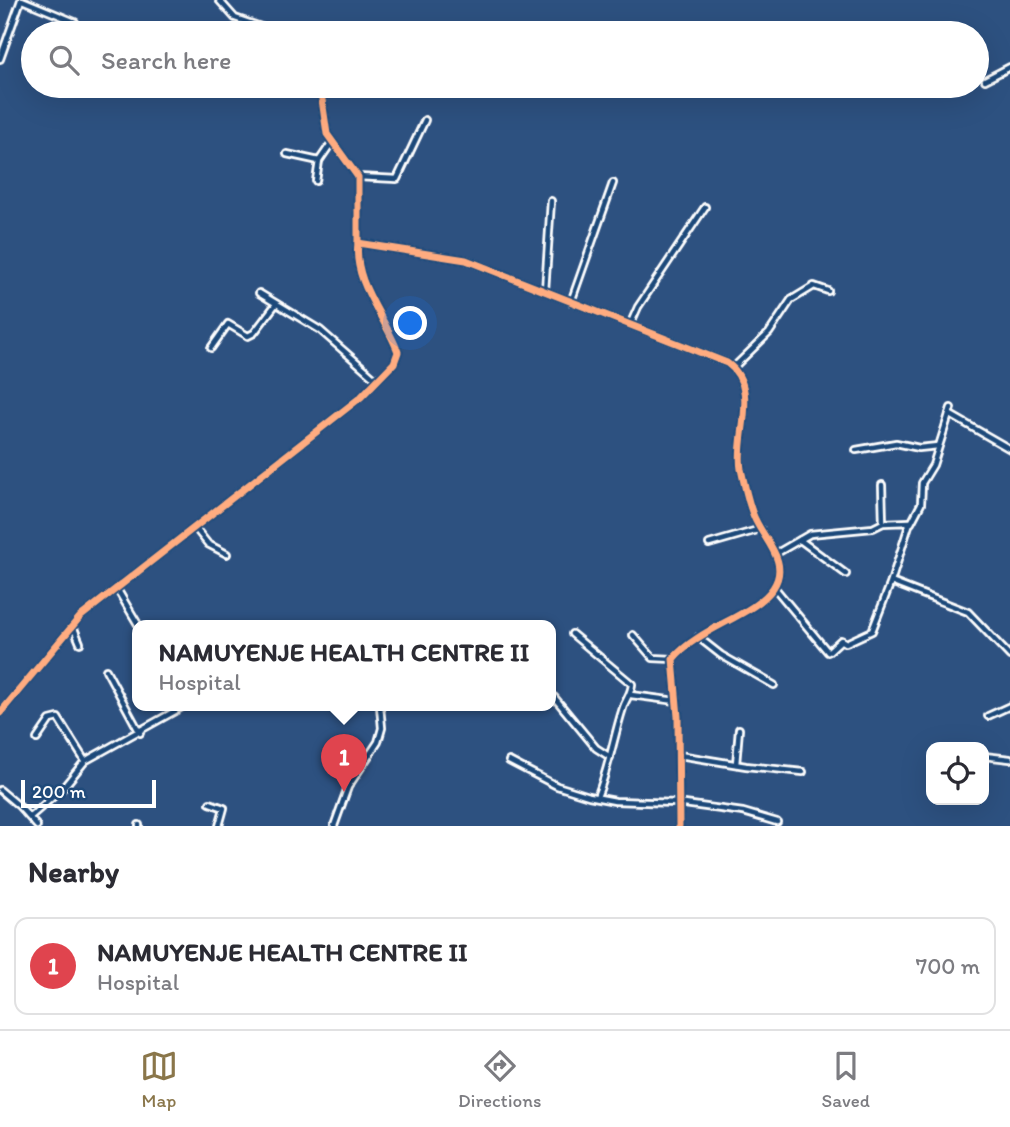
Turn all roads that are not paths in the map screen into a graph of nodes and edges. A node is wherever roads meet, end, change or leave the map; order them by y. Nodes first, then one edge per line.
1 (21, 0) edge
2 (219, 0) edge
3 (73, 21) edge
4 (244, 21) edge
5 (0, 59) edge
6 (1010, 67) edge
7 (989, 77) edge
8 (321, 98) edge
9 (425, 120) dead end
10 (332, 142) junction
11 (287, 154) dead end
12 (319, 161) junction
13 (358, 177) junction
14 (316, 181) dead end
15 (613, 183) dead end
16 (551, 201) dead end
17 (705, 207) dead end
18 (358, 243) junction
19 (545, 291) junction
20 (828, 291) dead end
21 (259, 293) dead end
22 (571, 302) junction
23 (276, 304) junction
24 (630, 325) junction
25 (211, 348) dead end
26 (733, 368) junction
27 (376, 379) junction
28 (938, 446) junction
29 (1010, 449) edge
30 (856, 450) dead end
31 (882, 485) dead end
32 (883, 523) junction
33 (911, 523) junction
34 (761, 528) junction
35 (196, 529) junction
36 (800, 540) junction
37 (709, 544) dead end
38 (776, 553) junction
39 (227, 554) dead end
40 (846, 575) dead end
41 (891, 583) junction
42 (774, 587) junction
43 (117, 589) junction
44 (135, 620) edge
45 (73, 626) junction
46 (572, 634) dead end
47 (633, 635) dead end
48 (698, 637) junction
49 (80, 643) dead end
50 (1010, 656) edge
51 (673, 659) junction
52 (106, 670) dead end
53 (774, 685) dead end
54 (631, 695) junction
55 (556, 699) edge
56 (676, 701) junction
57 (1010, 706) edge
58 (176, 711) edge
59 (380, 711) edge
60 (0, 713) edge
61 (988, 716) dead end
62 (739, 729) dead end
63 (140, 733) junction
64 (37, 739) dead end
65 (679, 755) junction
66 (610, 757) junction
67 (989, 757) edge
68 (1010, 759) edge
69 (85, 761) junction
70 (509, 761) dead end
71 (736, 764) junction
72 (803, 772) dead end
73 (0, 790) edge
74 (597, 797) junction
75 (210, 803) dead end
76 (677, 803) junction
77 (30, 817) junction
78 (777, 822) dead end
79 (37, 826) edge
80 (219, 826) edge
81 (334, 826) edge
82 (679, 826) edge

1 - 3 street
1 - 5 street
2 - 4 street
6 - 7 street
8 - 10 street
9 - 13 street
10 - 12 street
10 - 13 street
11 - 12 street
12 - 14 street
13 - 18 street
15 - 22 street
16 - 19 street
17 - 24 street
18 - 19 street
18 - 27 street
19 - 22 street
20 - 26 street
21 - 23 street
22 - 24 street
23 - 25 street
23 - 27 street
24 - 26 street
26 - 34 street
27 - 35 street
28 - 29 street
28 - 30 street
28 - 33 street
31 - 32 street
32 - 33 street
32 - 36 street
33 - 41 street
34 - 37 street
34 - 38 street
35 - 39 street
35 - 43 street
36 - 38 street
36 - 40 street
38 - 42 street
41 - 42 street
41 - 50 street
42 - 48 street
43 - 44 street
43 - 45 street
45 - 49 street
45 - 60 street
46 - 54 street
47 - 51 street
48 - 51 street
48 - 53 street
51 - 56 street
52 - 63 street
54 - 56 street
54 - 66 street
55 - 66 street
56 - 65 street
57 - 61 street
58 - 63 street
59 - 81 street
62 - 71 street
63 - 69 street
64 - 69 street
65 - 71 street
65 - 76 street
66 - 74 street
67 - 68 street
69 - 77 street
70 - 74 street
71 - 72 street
73 - 77 street
74 - 76 street
75 - 80 street
76 - 78 street
76 - 82 street
77 - 79 street

